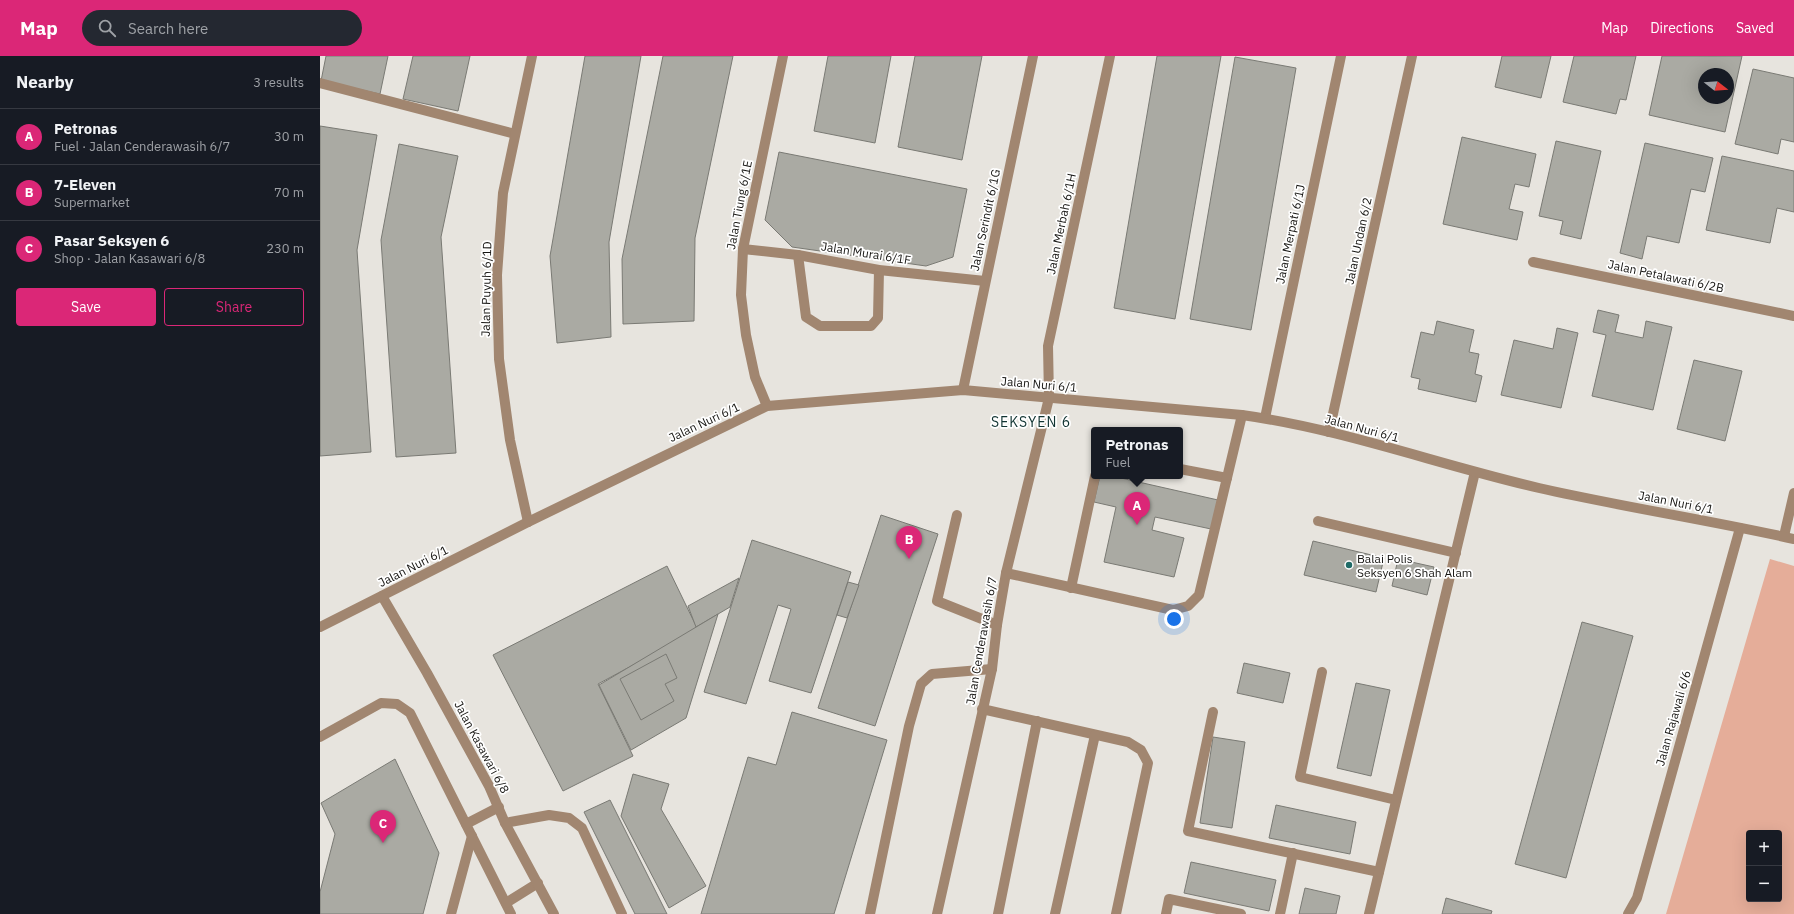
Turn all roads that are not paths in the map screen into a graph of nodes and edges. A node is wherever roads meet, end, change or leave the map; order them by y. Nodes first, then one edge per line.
1 (532, 56) edge
2 (784, 56) edge
3 (1033, 56) edge
4 (1110, 56) edge
5 (1341, 56) edge
6 (1412, 56) edge
7 (320, 83) edge
8 (515, 134) junction
9 (742, 249) junction
10 (798, 256) junction
11 (1533, 262) dead end
12 (879, 270) junction
13 (985, 281) junction
14 (1794, 316) edge
15 (963, 390) junction
16 (1049, 398) junction
17 (767, 406) junction
18 (1242, 415) junction
19 (1265, 418) junction
20 (1329, 432) junction
21 (1183, 470) edge
22 (1475, 472) junction
23 (1227, 478) junction
24 (1094, 479) edge
25 (1794, 493) edge
26 (956, 515) dead end
27 (1318, 521) dead end
28 (528, 522) junction
29 (1740, 528) junction
30 (1789, 538) edge
31 (1456, 553) junction
32 (1006, 573) junction
33 (1071, 588) junction
34 (382, 596) junction
35 (997, 625) junction
36 (320, 627) edge
37 (992, 669) junction
38 (1322, 672) dead end
39 (982, 709) junction
40 (1213, 712) dead end
41 (1037, 721) junction
42 (1095, 735) junction
43 (320, 738) edge
44 (1396, 800) junction
45 (499, 807) junction
46 (505, 822) junction
47 (466, 824) junction
48 (472, 836) junction
49 (1293, 853) junction
50 (1379, 872) junction
51 (538, 883) junction
52 (506, 903) junction
53 (451, 914) edge
54 (511, 914) edge
55 (554, 914) edge
56 (622, 914) edge
57 (870, 914) edge
58 (937, 914) edge
59 (998, 914) edge
60 (1056, 914) edge
61 (1116, 914) edge
62 (1166, 914) edge
63 (1241, 914) edge
64 (1280, 914) edge
65 (1369, 914) edge
66 (1628, 914) edge

1 - 8 street, Jalan Puyuh 6/1D
2 - 9 street, Jalan Tiung 6/1E
3 - 13 street, Jalan Serindit 6/1G
4 - 16 street, Jalan Merbah 6/1H
5 - 19 street, Jalan Merpati 6/1J
6 - 20 street, Jalan Undan 6/2
7 - 8 street
8 - 28 street, Jalan Puyuh 6/1D
9 - 10 street, Jalan Murai 6/1F
9 - 17 street, Jalan Tiung 6/1E
10 - 12 street, Jalan Murai 6/1F
10 - 12 street
11 - 14 street, Jalan Petalawati 6/2B
12 - 13 street, Jalan Murai 6/1F
13 - 15 street, Jalan Serindit 6/1G
15 - 16 street, Jalan Nuri 6/1
15 - 17 street, Jalan Nuri 6/1
16 - 18 street, Jalan Nuri 6/1
16 - 32 street, Jalan Cenderawasih 6/7
17 - 28 street, Jalan Nuri 6/1
18 - 19 street, Jalan Nuri 6/1
18 - 23 street
19 - 20 street, Jalan Nuri 6/1
20 - 22 street, Jalan Nuri 6/1
21 - 23 street
22 - 29 street, Jalan Nuri 6/1
22 - 31 street
23 - 33 street
24 - 33 street
25 - 30 street
26 - 35 street
27 - 31 street
28 - 34 street, Jalan Nuri 6/1
29 - 30 street, Jalan Nuri 6/1
29 - 66 street, Jalan Rajawali 6/6
31 - 44 street
32 - 33 street
32 - 35 street, Jalan Cenderawasih 6/7
34 - 36 street, Jalan Nuri 6/1
34 - 45 street, Jalan Kasawari 6/8
35 - 37 street, Jalan Cenderawasih 6/7
37 - 39 street, Jalan Cenderawasih 6/7
37 - 57 street
38 - 44 street
39 - 41 street
39 - 58 street, Jalan Cenderawasih 6/7
40 - 49 street
41 - 42 street
41 - 59 street
42 - 60 street
42 - 61 street
43 - 47 street
44 - 50 street
45 - 46 street, Jalan Kasawari 6/8
45 - 47 street
46 - 51 street, Jalan Kasawari 6/8
46 - 56 street
47 - 48 street
48 - 52 street
48 - 53 street
49 - 50 street
49 - 64 street
50 - 65 street
51 - 52 street
51 - 55 street, Jalan Kasawari 6/8
52 - 54 street
62 - 63 street

